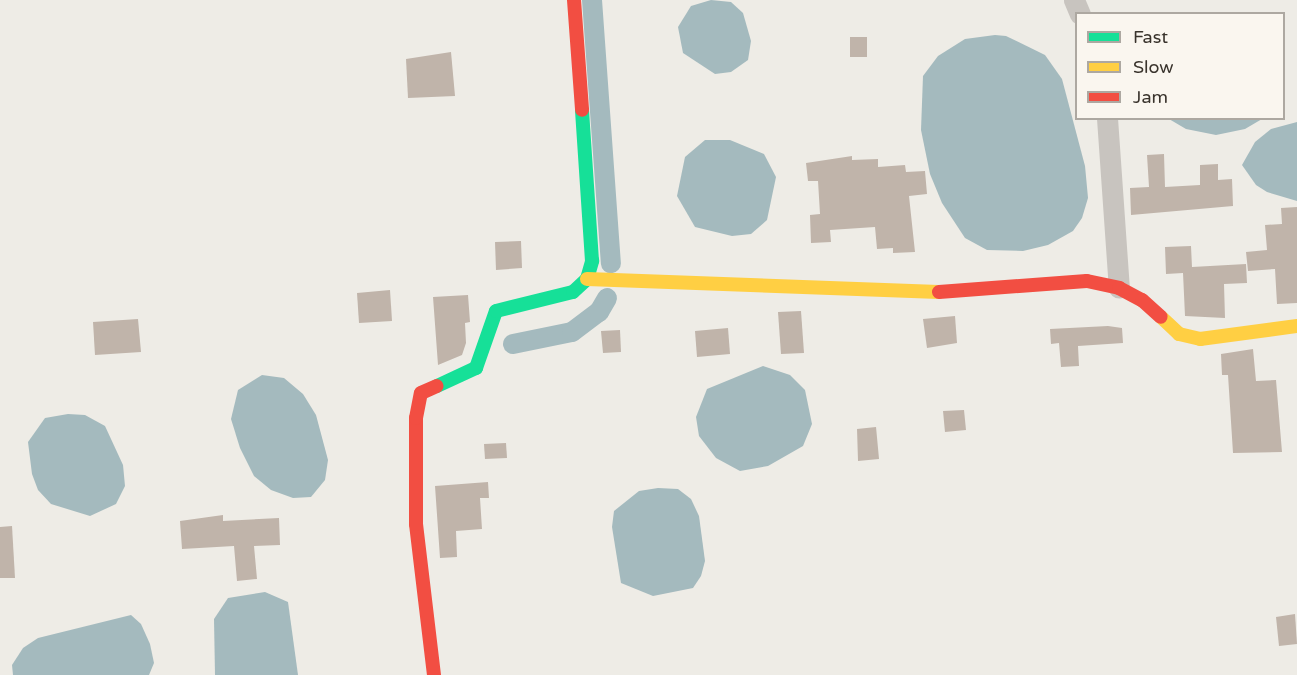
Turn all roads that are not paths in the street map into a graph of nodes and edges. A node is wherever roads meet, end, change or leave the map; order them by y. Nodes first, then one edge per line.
1 (574, 0) edge
2 (1107, 120) edge
3 (587, 279) junction
4 (1119, 288) junction
5 (1297, 326) edge
6 (434, 675) edge

1 - 3 street
2 - 4 street
3 - 4 street
3 - 6 street
4 - 5 street

